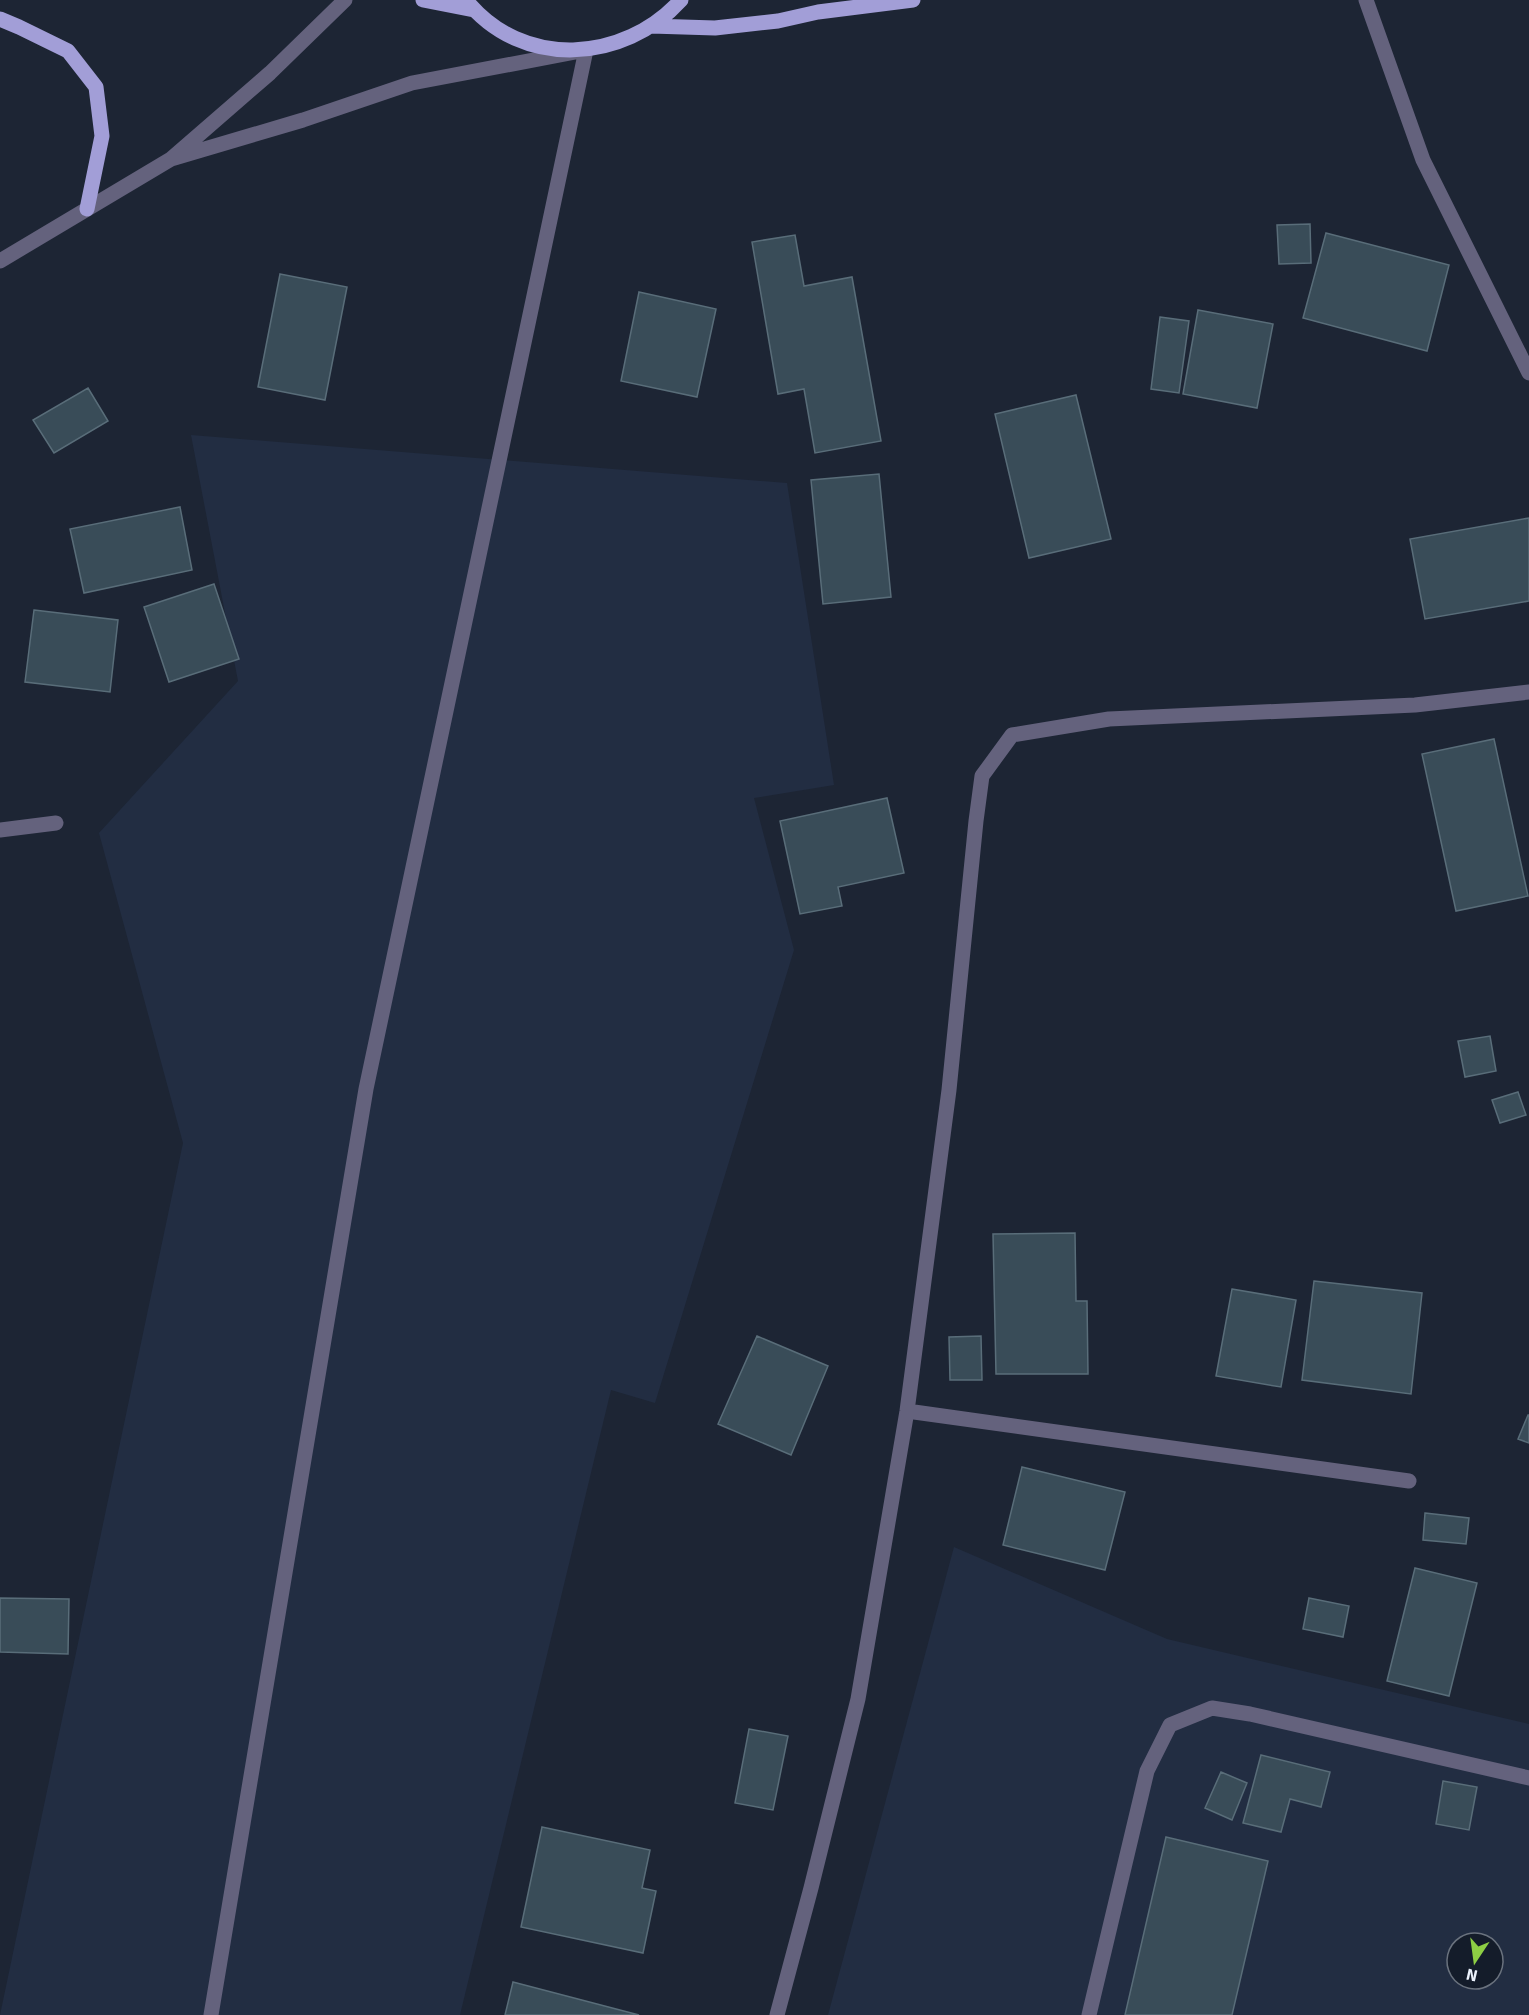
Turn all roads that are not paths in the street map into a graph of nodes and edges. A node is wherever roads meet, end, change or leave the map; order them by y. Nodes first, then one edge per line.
1 (345, 0) edge
2 (423, 0) edge
3 (681, 0) edge
4 (913, 0) edge
5 (1366, 0) edge
6 (470, 5) edge
7 (0, 19) edge
8 (651, 26) junction
9 (586, 50) junction
10 (171, 159) junction
11 (87, 209) junction
12 (0, 261) edge
13 (1529, 373) edge
14 (1529, 692) edge
15 (56, 823) dead end
16 (0, 830) edge
17 (907, 1411) junction
18 (1409, 1481) dead end
19 (1529, 1778) edge
20 (211, 2015) edge
21 (777, 2015) edge
22 (1089, 2015) edge

1 - 10 street
2 - 6 main road
3 - 8 main road
4 - 8 main road
5 - 13 street
6 - 9 main road
7 - 11 main road
8 - 9 main road
9 - 10 street
9 - 20 street
10 - 11 street
11 - 12 street
14 - 17 street
15 - 16 street
17 - 18 street
17 - 21 street
19 - 22 street

